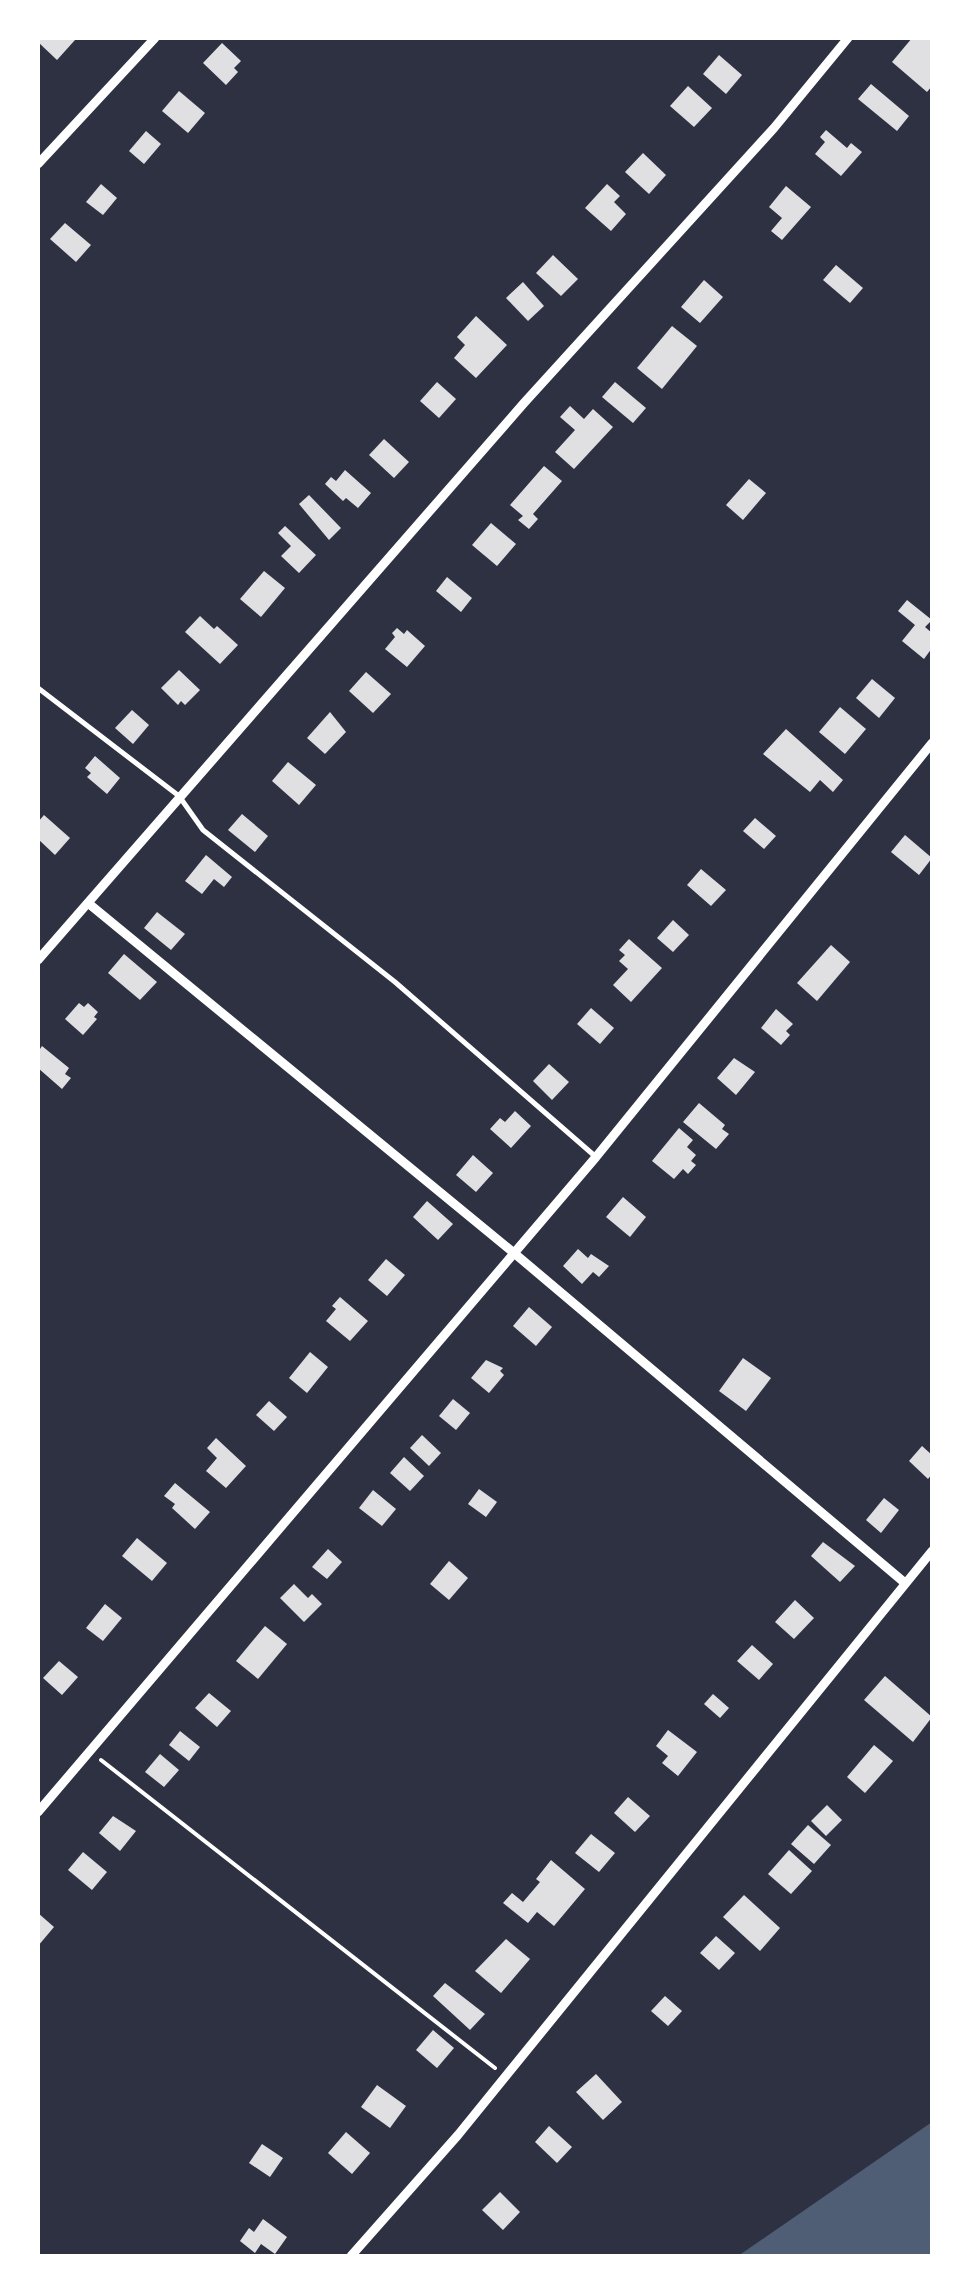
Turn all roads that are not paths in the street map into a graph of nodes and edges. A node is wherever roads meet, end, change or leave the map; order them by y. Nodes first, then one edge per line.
1 (155, 38) edge
2 (848, 38) edge
3 (38, 164) edge
4 (38, 688) edge
5 (932, 743) edge
6 (179, 796) junction
7 (88, 903) junction
8 (38, 960) edge
9 (596, 1157) junction
10 (514, 1253) junction
11 (932, 1551) edge
12 (906, 1583) junction
13 (38, 1812) edge
14 (350, 2256) edge

1 - 3 street
2 - 6 street
4 - 6 lane
5 - 9 street
6 - 7 street
6 - 9 lane
7 - 8 street
7 - 10 street
9 - 10 street
10 - 12 street
10 - 13 street
11 - 12 street
12 - 14 street

